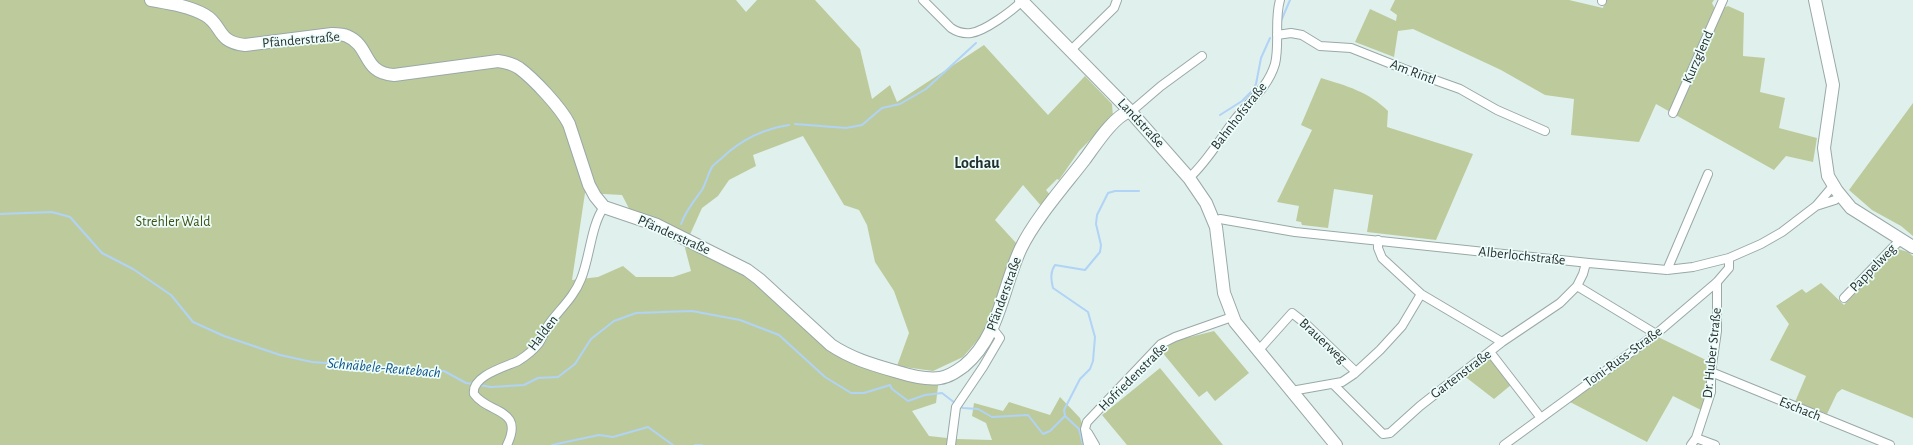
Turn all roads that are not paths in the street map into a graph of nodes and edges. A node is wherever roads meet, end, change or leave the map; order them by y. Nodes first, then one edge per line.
1 (151, 0) edge
2 (923, 0) edge
3 (1117, 0) edge
4 (1280, 0) edge
5 (1723, 0) edge
6 (1815, 0) edge
7 (1022, 1) edge
8 (1277, 35) junction
9 (1070, 51) junction
10 (1202, 56) dead end
11 (1130, 111) junction
12 (1673, 113) dead end
13 (1545, 131) dead end
14 (1708, 174) dead end
15 (1189, 178) junction
16 (1837, 191) junction
17 (1816, 206) junction
18 (604, 207) junction
19 (1214, 221) junction
20 (1901, 238) junction
21 (1378, 240) junction
22 (1913, 247) edge
23 (1729, 258) junction
24 (1586, 263) junction
25 (1667, 270) junction
26 (1717, 282) junction
27 (1577, 286) junction
28 (1421, 294) junction
29 (1844, 298) dead end
30 (1232, 317) junction
31 (993, 329) junction
32 (1656, 334) junction
33 (1502, 342) junction
34 (1258, 351) junction
35 (1490, 352) junction
36 (1356, 372) junction
37 (1711, 372) junction
38 (1333, 384) junction
39 (1292, 394) junction
40 (1541, 418) junction
41 (1086, 429) junction
42 (1693, 441) edge
43 (507, 445) edge
44 (951, 445) edge
45 (1088, 445) edge
46 (1096, 445) edge
47 (1336, 445) edge
48 (1504, 445) edge
49 (1716, 445) edge
50 (1890, 445) edge

1 - 18 street, Pfänderstraße
2 - 7 street
3 - 9 street
4 - 8 street, Bahnhofstraße
5 - 12 street, Kurzglend
6 - 16 street
7 - 9 street, Landstraße
8 - 13 street, Am Rintl
8 - 15 street, Bahnhofstraße
9 - 11 street, Landstraße
10 - 11 street
11 - 15 street, Landstraße
11 - 31 street, Pfänderstraße
14 - 25 street
15 - 19 street, Landstraße
16 - 17 street, Alberlochstraße
16 - 17 street, Alberlochstraße
16 - 20 street
17 - 23 street, Alberlochstraße
18 - 31 street, Pfänderstraße
18 - 43 street, Halden
19 - 21 street, Alberlochstraße
19 - 30 street, Landstraße
20 - 22 street
20 - 29 street, Pappelweg
21 - 24 street, Alberlochstraße
21 - 28 street
23 - 25 street, Alberlochstraße
23 - 26 street, Toni-Russ-Straße
24 - 25 street, Alberlochstraße
24 - 27 street, Gartenstraße
26 - 32 street, Toni-Russ-Straße
26 - 37 street, Dr. Huber Straße
27 - 32 street
27 - 33 street, Gartenstraße
28 - 33 street
28 - 36 street
30 - 34 street
30 - 41 street, Hofriedenstraße
31 - 44 street
32 - 40 street, Toni-Russ-Straße
33 - 35 street, Gartenstraße
34 - 36 street, Brauerweg
34 - 39 street
35 - 38 street, Gartenstraße
35 - 40 street
36 - 38 street
37 - 42 street, Dr. Huber Straße
37 - 50 street, Eschach
38 - 39 street
39 - 47 street
40 - 48 street, Toni-Russ-Straße
41 - 45 street
41 - 46 street
42 - 49 street

